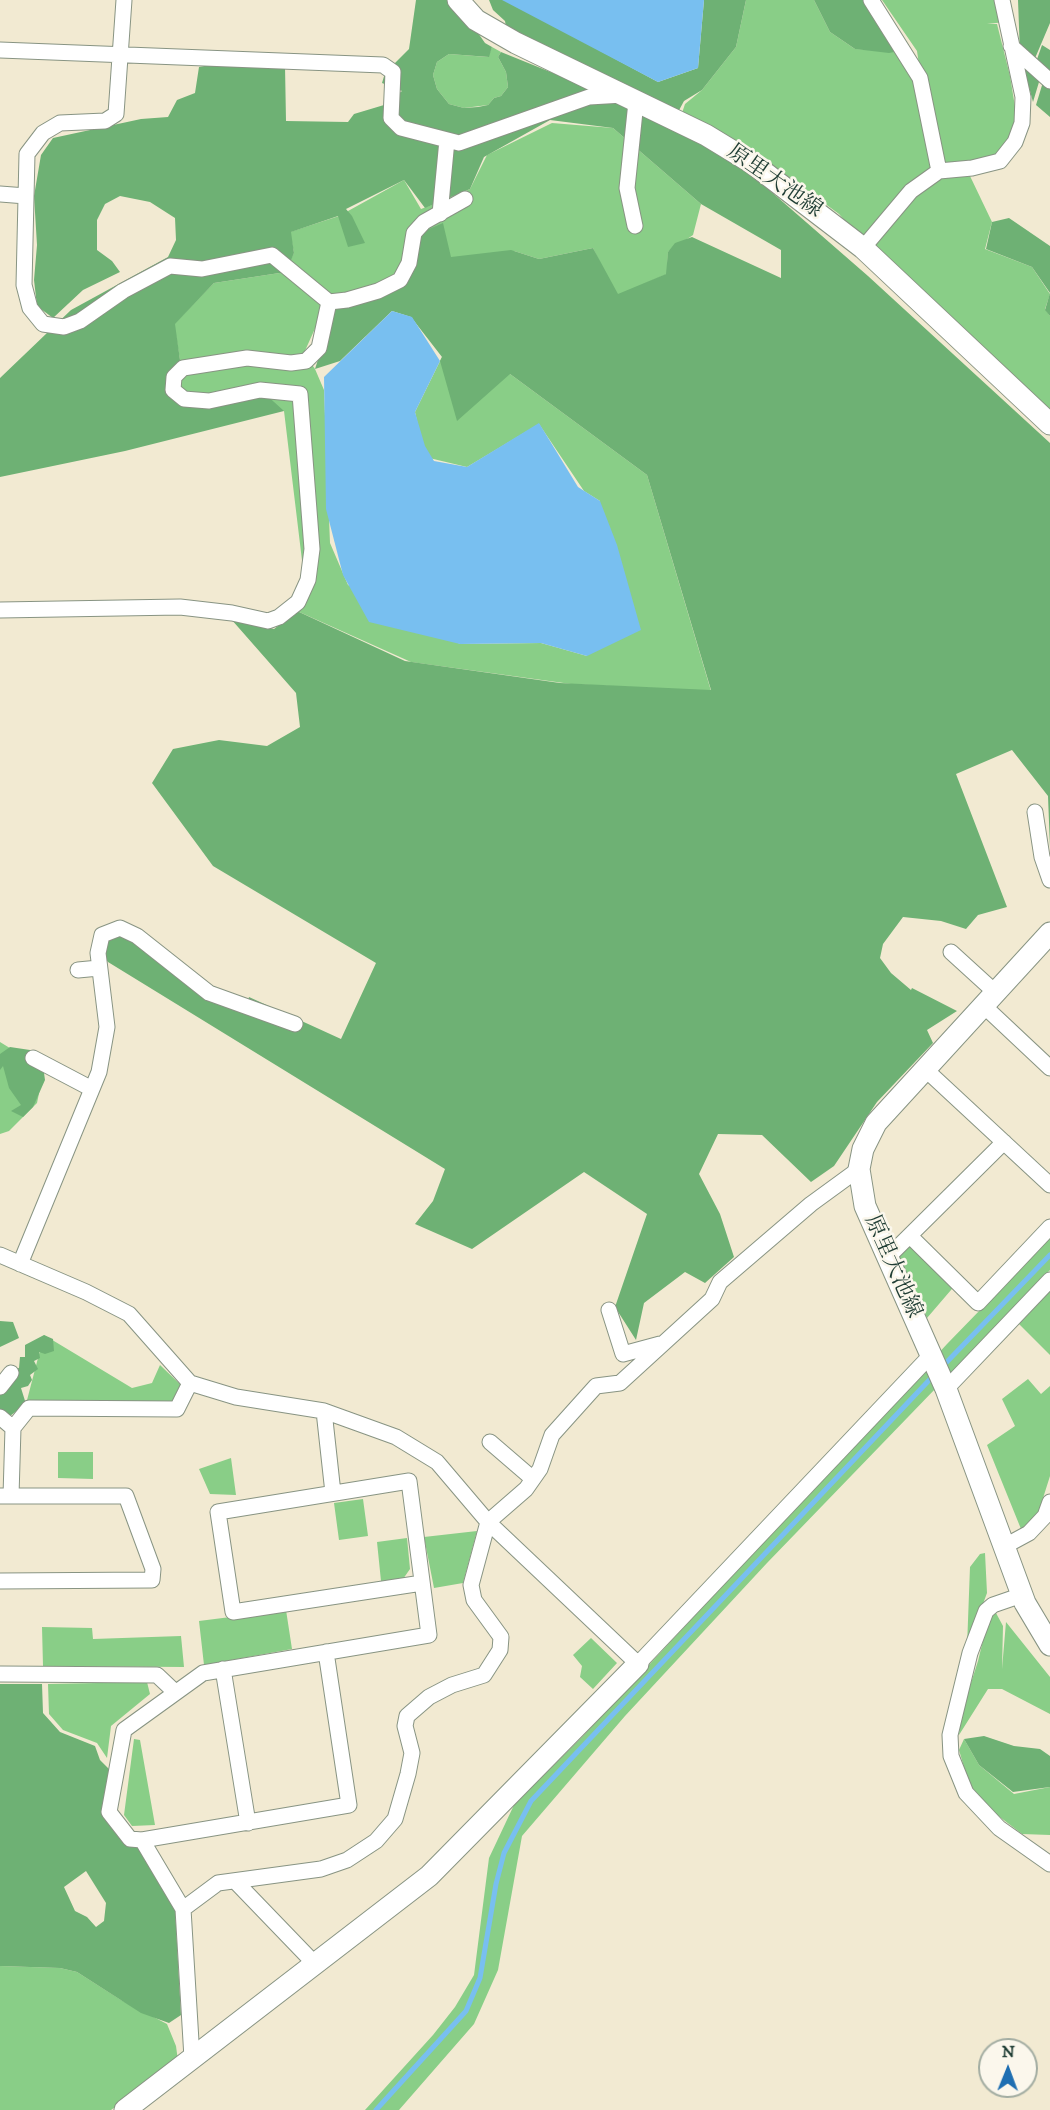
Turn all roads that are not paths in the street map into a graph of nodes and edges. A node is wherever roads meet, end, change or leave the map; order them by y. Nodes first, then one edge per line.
1 (124, 0) edge
2 (458, 0) edge
3 (871, 0) edge
4 (1002, 0) edge
5 (1011, 46) junction
6 (0, 50) edge
7 (122, 56) junction
8 (1050, 81) edge
9 (629, 99) junction
10 (447, 140) junction
11 (939, 171) junction
12 (0, 194) edge
13 (26, 196) junction
14 (465, 199) dead end
15 (440, 214) junction
16 (635, 226) dead end
17 (863, 248) junction
18 (329, 302) junction
19 (1050, 424) edge
20 (0, 610) edge
21 (1035, 812) dead end
22 (1050, 879) edge
23 (1050, 933) edge
24 (951, 952) dead end
25 (94, 957) junction
26 (78, 970) dead end
27 (990, 999) junction
28 (295, 1024) dead end
29 (91, 1026) dead end
30 (107, 1027) junction
31 (33, 1058) dead end
32 (1050, 1068) edge
33 (925, 1069) junction
34 (92, 1089) junction
35 (1004, 1142) junction
36 (859, 1169) junction
37 (1050, 1185) edge
38 (1050, 1227) edge
39 (910, 1236) junction
40 (0, 1255) edge
41 (888, 1257) junction
42 (20, 1264) junction
43 (1050, 1280) edge
44 (609, 1310) dead end
45 (664, 1343) junction
46 (933, 1359) junction
47 (11, 1373) dead end
48 (190, 1383) junction
49 (0, 1387) edge
50 (946, 1387) junction
51 (324, 1411) junction
52 (0, 1417) edge
53 (13, 1428) junction
54 (490, 1442) dead end
55 (533, 1479) junction
56 (333, 1493) junction
57 (5, 1496) edge
58 (1050, 1502) edge
59 (488, 1522) junction
60 (1005, 1546) junction
61 (0, 1581) edge
62 (422, 1583) junction
63 (1022, 1595) junction
64 (1050, 1645) edge
65 (326, 1652) junction
66 (638, 1664) junction
67 (224, 1669) junction
68 (0, 1674) edge
69 (176, 1692) junction
70 (248, 1823) junction
71 (142, 1840) junction
72 (1050, 1864) edge
73 (235, 1881) junction
74 (183, 1909) junction
75 (315, 1964) junction
76 (192, 2058) junction
77 (135, 2107) edge

1 - 7 street
2 - 9 main road, 原里大池線
3 - 11 street
4 - 5 street
5 - 8 street
5 - 11 street
6 - 7 street
7 - 10 street
7 - 13 street
9 - 10 street
9 - 16 street
9 - 17 main road, 原里大池線
10 - 15 street
11 - 17 street
12 - 13 street
13 - 18 street
14 - 15 street
15 - 18 street
17 - 19 main road, 原里大池線
18 - 20 street
21 - 22 street
23 - 27 main road, 原里大池線
24 - 27 street
25 - 26 street
25 - 28 street
25 - 30 street
27 - 32 street
27 - 33 main road, 原里大池線
29 - 30 street
30 - 34 street
31 - 34 street
33 - 35 street
33 - 36 main road, 原里大池線
34 - 42 street
35 - 37 street
35 - 39 street
36 - 41 main road, 原里大池線
36 - 45 street
38 - 39 street
39 - 41 street
40 - 42 street
41 - 46 main road, 原里大池線
42 - 48 street
43 - 50 street
44 - 45 street
45 - 55 street
46 - 50 main road, 原里大池線
46 - 66 street
47 - 49 street
48 - 51 street
48 - 53 street
50 - 60 main road, 原里大池線
51 - 56 street
51 - 59 street
52 - 53 street
53 - 57 street
54 - 55 street
55 - 59 street
56 - 62 street
56 - 62 street
57 - 61 street
58 - 60 street
59 - 66 street
59 - 73 street
60 - 63 main road, 原里大池線
62 - 65 street
63 - 64 main road, 原里大池線
63 - 72 street
65 - 67 street
65 - 70 street
66 - 75 main road
67 - 69 street
67 - 70 street
68 - 69 street
69 - 71 street
70 - 71 street
71 - 74 street
73 - 74 street
73 - 75 street
74 - 76 street
75 - 76 main road
76 - 77 main road

